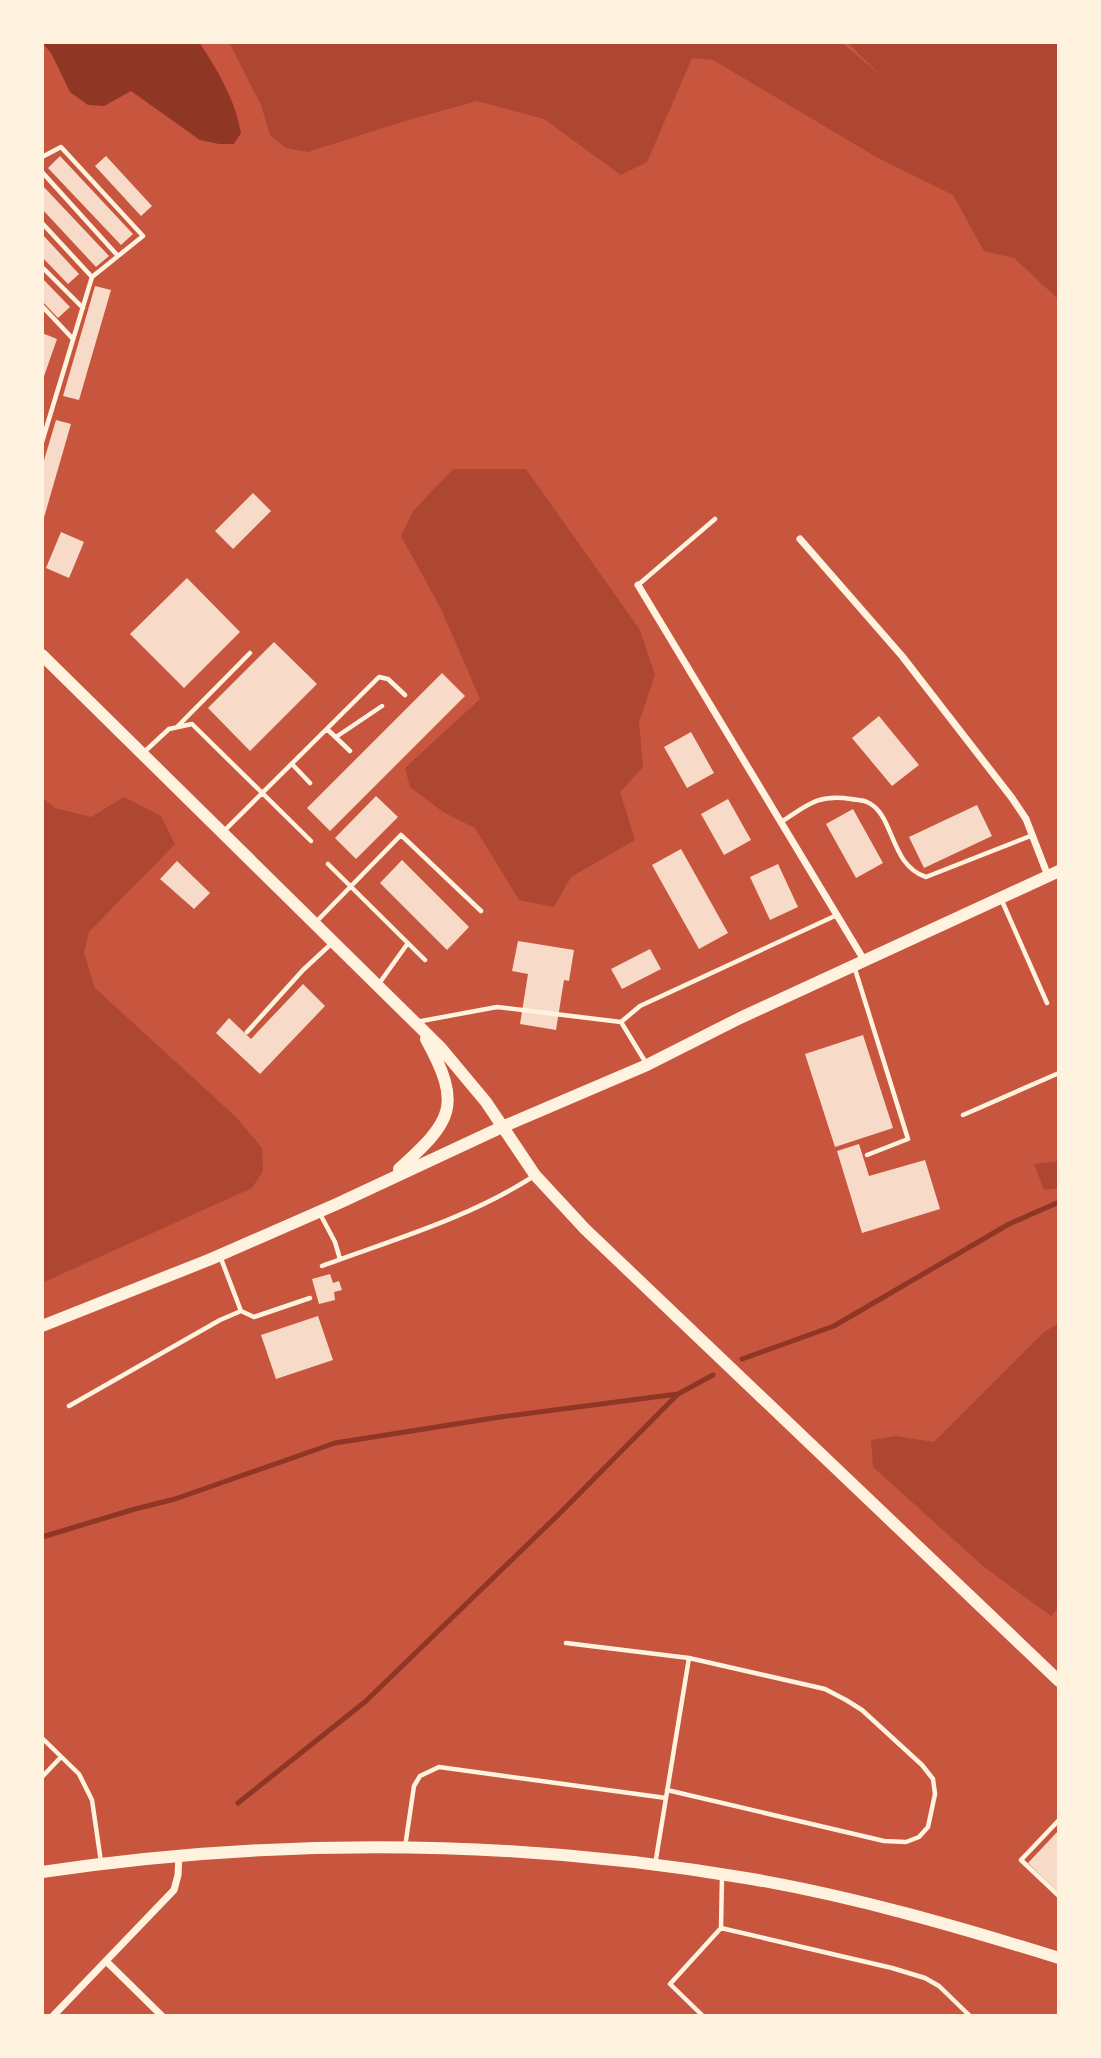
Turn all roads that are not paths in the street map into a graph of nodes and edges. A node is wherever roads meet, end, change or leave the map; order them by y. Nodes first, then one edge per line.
1 (42, 157) edge
2 (42, 172) edge
3 (42, 223) edge
4 (118, 256) junction
5 (42, 267) edge
6 (92, 277) junction
7 (42, 306) edge
8 (83, 308) junction
9 (74, 339) junction
10 (42, 442) edge
11 (715, 519) dead end
12 (800, 539) dead end
13 (638, 584) joint
14 (250, 653) dead end
15 (42, 655) edge
16 (405, 695) dead end
17 (382, 706) dead end
18 (176, 728) junction
19 (327, 729) junction
20 (336, 737) junction
21 (350, 751) dead end
22 (142, 754) junction
23 (292, 764) junction
24 (310, 783) dead end
25 (263, 793) junction
26 (781, 822) junction
27 (223, 833) junction
28 (1033, 835) junction
29 (311, 841) dead end
30 (328, 864) dead end
31 (1054, 873) edge
32 (351, 887) junction
33 (1000, 898) junction
34 (481, 911) dead end
35 (837, 915) junction
36 (315, 923) junction
37 (334, 942) junction
38 (408, 943) junction
39 (425, 961) dead end
40 (859, 962) junction
41 (378, 985) junction
42 (1047, 1003) dead end
43 (415, 1022) junction
44 (621, 1022) junction
45 (247, 1032) dead end
46 (647, 1065) junction
47 (1059, 1073) edge
48 (963, 1115) dead end
49 (502, 1127) junction
50 (867, 1155) dead end
51 (535, 1175) junction
52 (388, 1179) junction
53 (318, 1211) junction
54 (220, 1255) junction
55 (340, 1259) junction
56 (322, 1266) dead end
57 (310, 1298) dead end
58 (241, 1311) junction
59 (42, 1325) edge
60 (69, 1406) dead end
61 (566, 1643) dead end
62 (689, 1658) junction
63 (1059, 1681) edge
64 (42, 1738) edge
65 (61, 1757) junction
66 (42, 1777) edge
67 (667, 1790) junction
68 (666, 1798) junction
69 (1059, 1820) edge
70 (405, 1848) junction
71 (179, 1855) junction
72 (101, 1863) junction
73 (654, 1866) junction
74 (42, 1872) edge
75 (722, 1875) junction
76 (1059, 1896) edge
77 (721, 1928) junction
78 (1059, 1958) edge
79 (106, 1961) junction
80 (53, 2016) edge
81 (162, 2016) edge
82 (703, 2016) edge
83 (970, 2016) edge

1 - 4 lane
2 - 4 lane
3 - 6 lane
4 - 6 lane
5 - 8 lane
6 - 8 lane
7 - 9 lane
8 - 9 lane
9 - 10 lane
11 - 13 lane
12 - 28 street
13 - 26 street
14 - 18 lane
15 - 22 main road
16 - 19 lane
17 - 20 lane
18 - 22 lane
18 - 25 lane
19 - 20 lane
19 - 23 lane
20 - 21 lane
22 - 27 main road
23 - 24 lane
23 - 25 lane
25 - 27 lane
25 - 29 lane
26 - 28 lane
26 - 35 street
27 - 36 main road
28 - 31 street
30 - 32 lane
31 - 33 main road
32 - 34 lane
32 - 36 lane
32 - 38 lane
33 - 40 main road
33 - 42 lane
35 - 40 street
35 - 44 lane
36 - 37 main road
37 - 41 main road
37 - 45 lane
38 - 39 lane
38 - 41 lane
40 - 46 main road
40 - 50 lane
41 - 43 main road
43 - 44 lane
43 - 49 main road
43 - 52 main road
44 - 46 lane
46 - 49 main road
47 - 48 lane
49 - 51 main road
49 - 52 main road
51 - 55 lane
51 - 63 main road
52 - 53 main road
53 - 54 main road
53 - 55 lane
54 - 58 lane
54 - 59 main road
55 - 56 lane
57 - 58 lane
58 - 60 lane
61 - 62 lane
62 - 67 lane
62 - 67 lane
64 - 65 lane
65 - 66 lane
65 - 72 lane
67 - 68 lane
68 - 70 lane
68 - 73 lane
69 - 76 lane
70 - 71 main road
70 - 73 main road
71 - 72 main road
71 - 79 street
72 - 74 main road
73 - 75 main road
75 - 77 lane
75 - 78 main road
77 - 82 lane
77 - 83 lane
79 - 80 street
79 - 81 street

